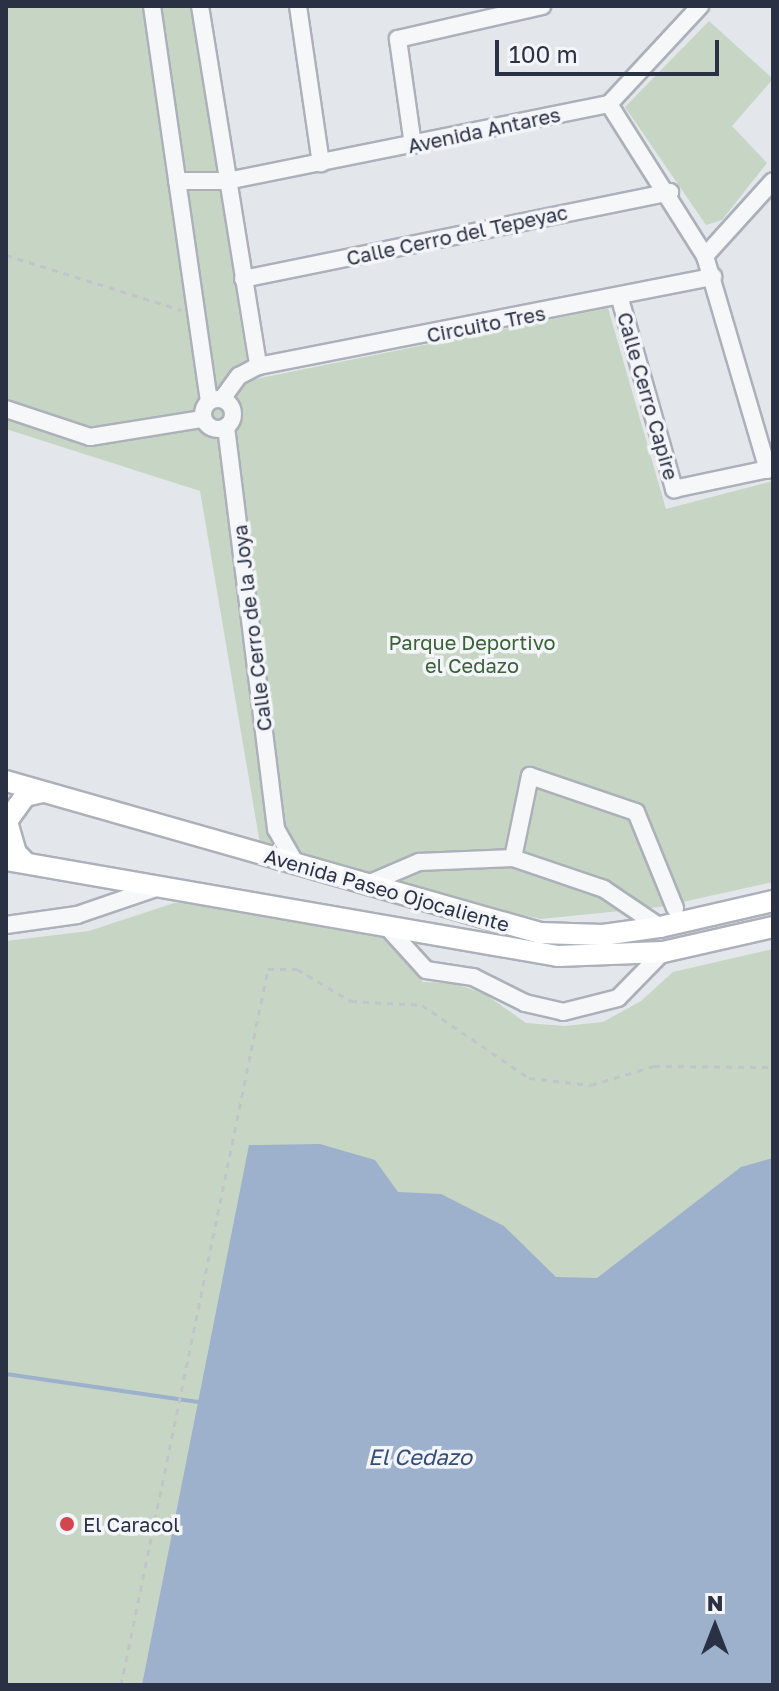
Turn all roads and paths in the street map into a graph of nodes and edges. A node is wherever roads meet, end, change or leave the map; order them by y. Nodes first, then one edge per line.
1 (152, 6) edge
2 (200, 6) edge
3 (298, 6) edge
4 (542, 6) edge
5 (700, 6) edge
6 (609, 104) junction
7 (413, 145) junction
8 (321, 163) junction
9 (177, 181) junction
10 (227, 181) junction
11 (773, 181) edge
12 (670, 192) junction
13 (6, 255) edge
14 (705, 256) junction
15 (713, 277) junction
16 (243, 279) junction
17 (620, 299) junction
18 (197, 314) junction
19 (258, 366) junction
20 (216, 400) junction
21 (6, 409) edge
22 (203, 419) junction
23 (226, 427) junction
24 (770, 469) edge
25 (6, 781) edge
26 (42, 792) junction
27 (276, 829) junction
28 (258, 854) junction
29 (513, 858) junction
30 (16, 862) edge
31 (296, 864) junction
32 (164, 885) junction
33 (364, 885) junction
34 (773, 901) edge
35 (675, 908) dead end
36 (6, 925) edge
37 (387, 927) junction
38 (660, 927) junction
39 (773, 927) edge
40 (663, 952) junction
41 (773, 1067) edge
42 (121, 1685) edge

1 - 9 street
2 - 10 street
3 - 8 street
4 - 7 street
5 - 6 street
6 - 7 street, Avenida Antares
6 - 12 street
7 - 8 street, Avenida Antares
8 - 10 street, Avenida Antares
9 - 10 street, Avenida Antares
9 - 18 street
10 - 16 street
11 - 14 street
12 - 14 street
12 - 16 street, Calle Cerro del Tepeyac
13 - 18 path
14 - 15 street
15 - 17 street, Circuito Tres
15 - 24 street
16 - 19 street
17 - 19 street, Circuito Tres
17 - 24 street, Calle Cerro Capire
18 - 20 street
19 - 20 street
20 - 22 street
20 - 23 street, Calle Cerro de la Joya
21 - 22 street
22 - 23 street
23 - 27 street, Calle Cerro de la Joya
25 - 26 main road, Avenida Paseo Ojocaliente
26 - 28 main road, Avenida Paseo Ojocaliente
26 - 30 main road
27 - 28 street
27 - 31 street
28 - 31 main road, Avenida Paseo Ojocaliente
29 - 33 street
29 - 35 street
29 - 38 street
30 - 32 main road, Avenida Paseo Ojocaliente
31 - 33 main road, Avenida Paseo Ojocaliente
32 - 36 street
32 - 37 main road, Avenida Paseo Ojocaliente
33 - 38 main road, Avenida Paseo Ojocaliente
34 - 38 main road, Avenida Paseo Ojocaliente
37 - 40 main road, Avenida Paseo Ojocaliente
37 - 40 street
39 - 40 main road, Avenida Paseo Ojocaliente
41 - 42 path

